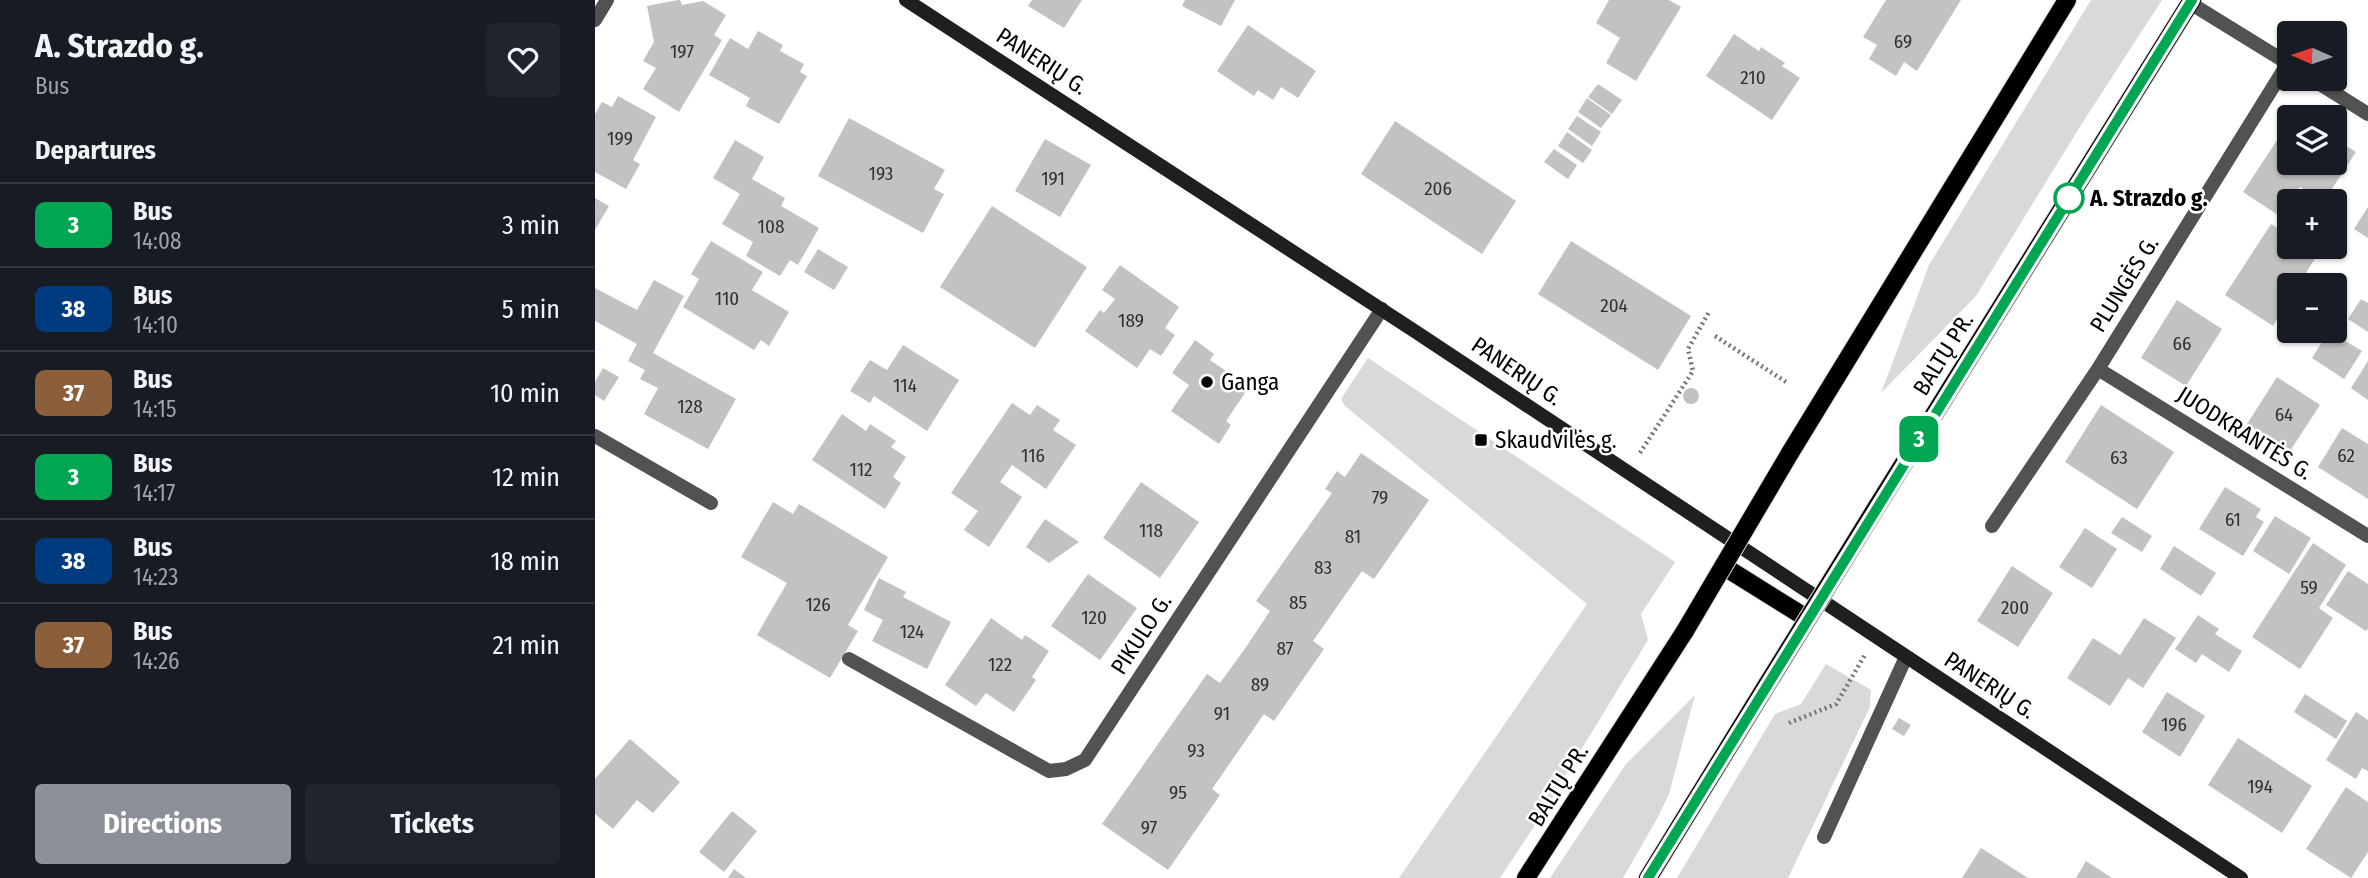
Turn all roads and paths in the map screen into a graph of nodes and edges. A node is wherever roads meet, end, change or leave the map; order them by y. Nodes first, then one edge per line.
1 (607, 0) edge
2 (906, 0) edge
3 (2067, 0) edge
4 (2191, 2) edge
5 (595, 20) edge
6 (2277, 56) edge
7 (2277, 81) edge
8 (2331, 91) edge
9 (2368, 114) edge
10 (1382, 309) junction
11 (1709, 312) dead end
12 (1715, 336) dead end
13 (2098, 369) junction
14 (1786, 382) dead end
15 (595, 436) edge
16 (1629, 472) junction
17 (711, 503) dead end
18 (1992, 526) dead end
19 (2368, 536) edge
20 (1723, 566) junction
21 (1808, 619) junction
22 (1876, 637) junction
23 (1906, 657) junction
24 (849, 659) dead end
25 (1789, 723) dead end
26 (1824, 837) dead end
27 (1526, 878) edge
28 (1648, 878) edge
29 (2239, 878) edge

1 - 5 street
2 - 10 main road, PANERIŲ G.
3 - 20 main road, BALTŲ PR., bridge
4 - 6 street
4 - 21 main road, BALTŲ PR., bridge
7 - 13 street, PLUNGĖS G.
8 - 9 street
10 - 16 main road, PANERIŲ G.
10 - 24 street, PIKULO G.
11 - 16 path
12 - 14 path
13 - 18 street, PLUNGĖS G.
13 - 19 street, JUODKRANTĖS G.
15 - 17 street
16 - 22 main road, PANERIŲ G.
20 - 21 main road
20 - 27 main road, BALTŲ PR., bridge
21 - 28 main road, BALTŲ PR., bridge
22 - 23 main road, PANERIŲ G.
22 - 25 path
23 - 26 street
23 - 29 main road, PANERIŲ G.

